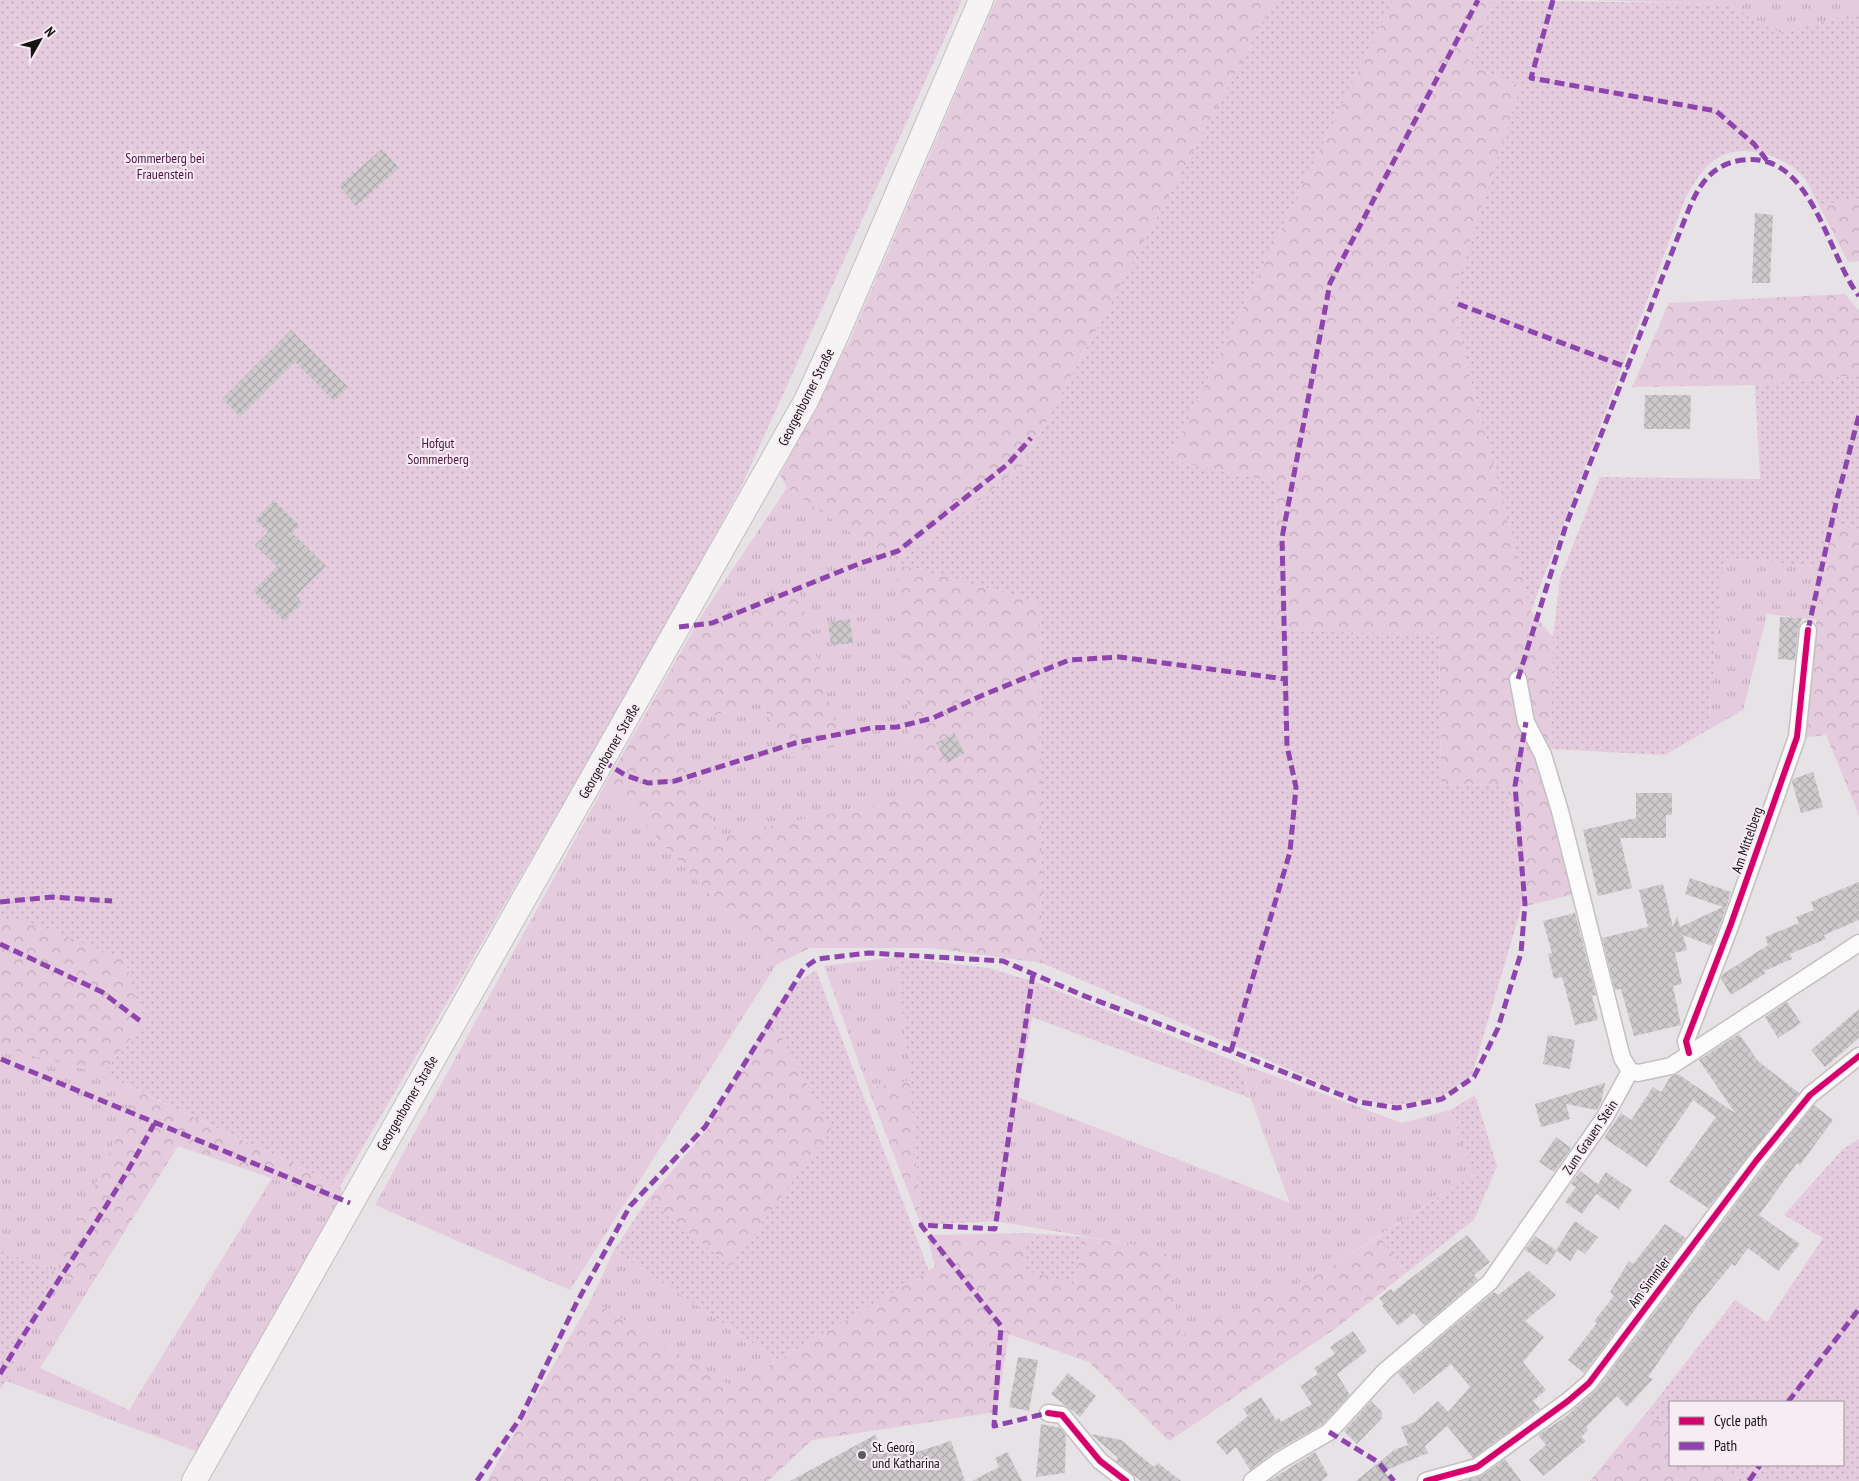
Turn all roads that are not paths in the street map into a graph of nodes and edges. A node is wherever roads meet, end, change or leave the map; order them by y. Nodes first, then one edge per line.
1 (981, 0) edge
2 (1808, 630) dead end
3 (1518, 678) dead end
4 (1859, 943) edge
5 (1688, 1053) junction
6 (1859, 1056) edge
7 (1630, 1071) junction
8 (1048, 1413) dead end
9 (194, 1481) edge
10 (1126, 1481) edge
11 (1252, 1481) edge
12 (1426, 1481) edge

1 - 9 main road, Georgenborner Straße
2 - 5 street, Am Mittelberg
3 - 7 street
4 - 5 street
5 - 7 street
6 - 12 street, Am Simmler
7 - 11 street, Zum Grauen Stein
8 - 10 street

